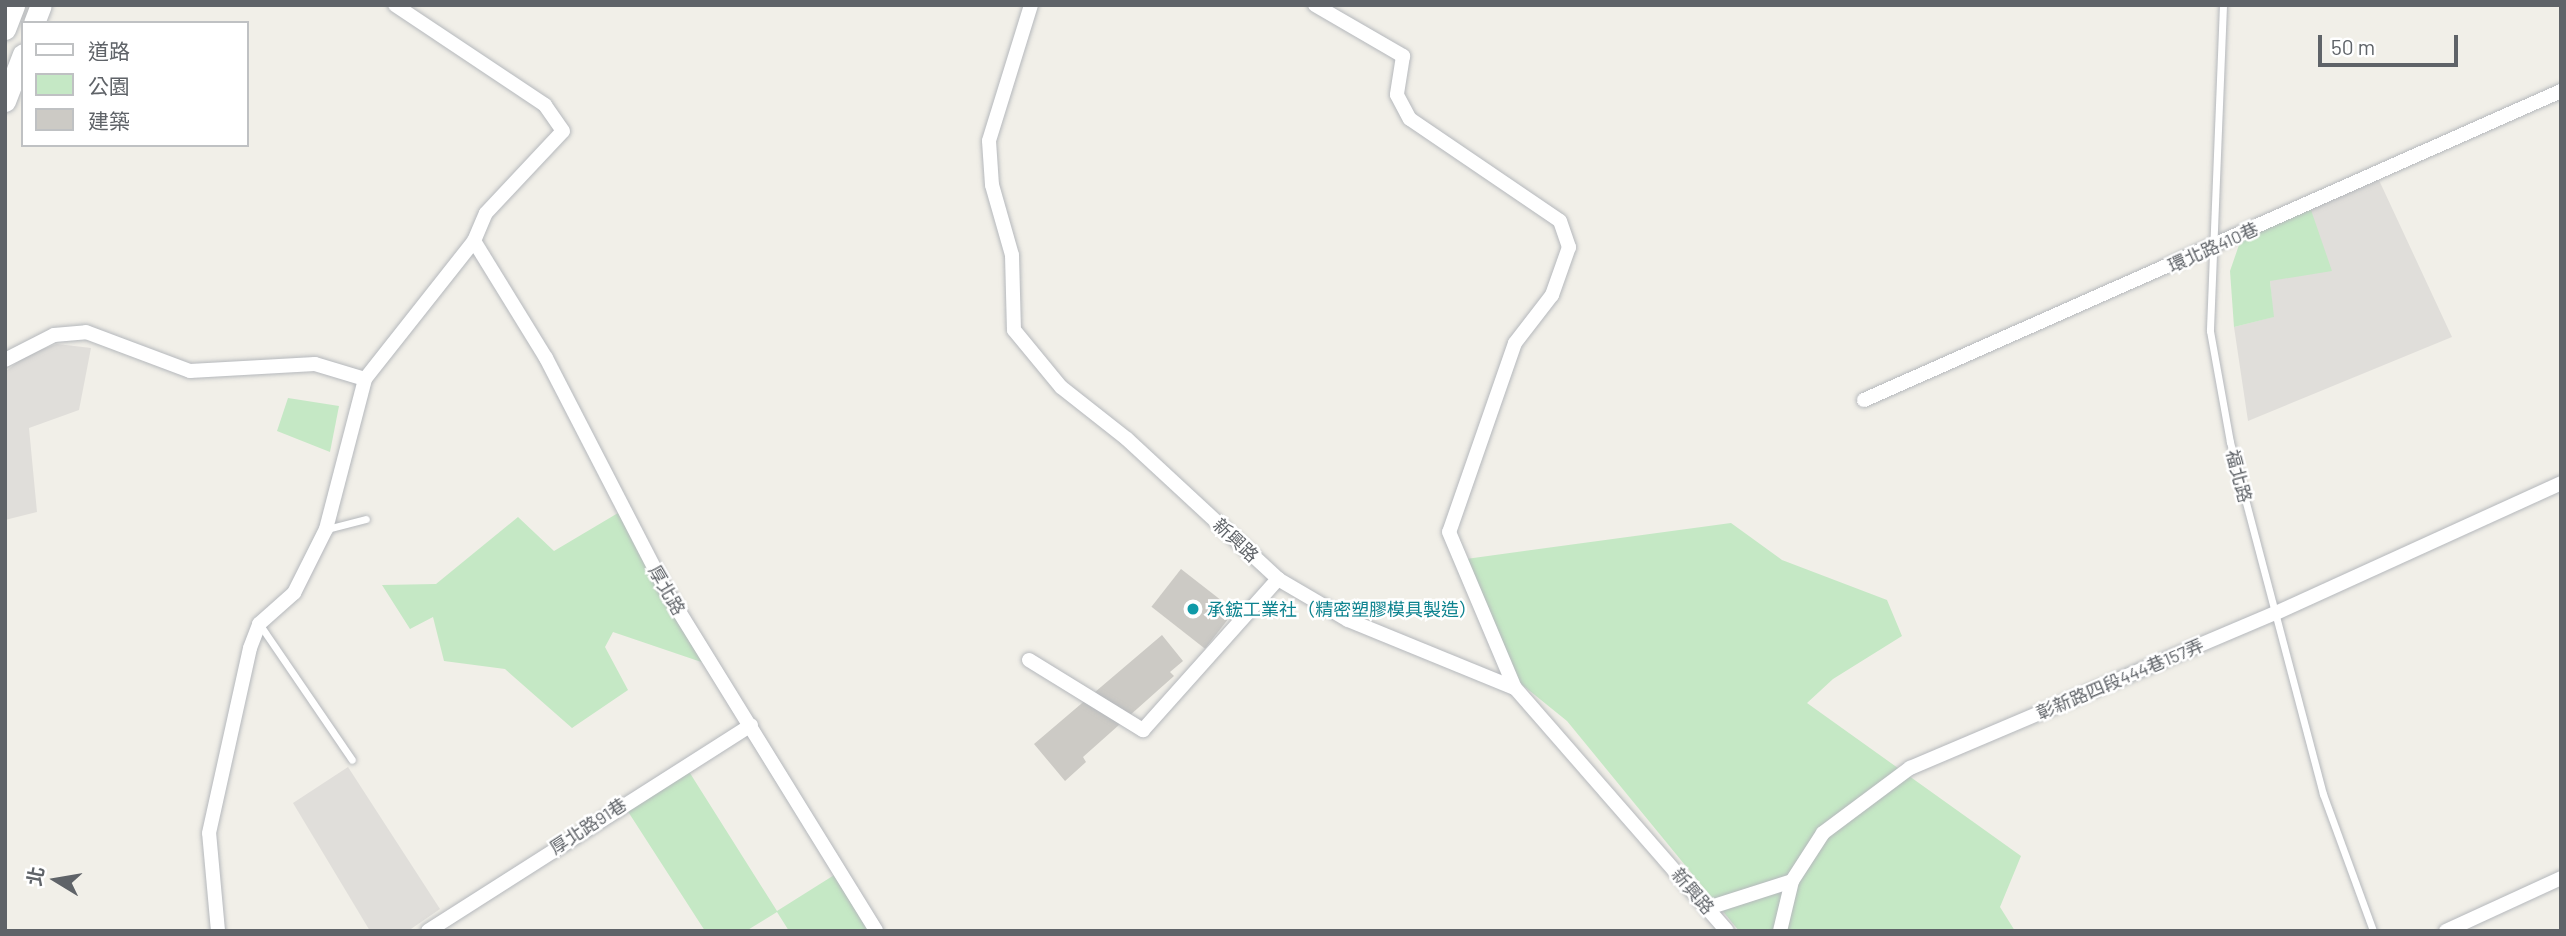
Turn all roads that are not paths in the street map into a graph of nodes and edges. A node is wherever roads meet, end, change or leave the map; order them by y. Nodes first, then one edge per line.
1 (14, 5) edge
2 (395, 5) edge
3 (1031, 5) edge
4 (1315, 5) edge
5 (2223, 5) edge
6 (5, 29) edge
7 (21, 59) edge
8 (2561, 91) edge
9 (5, 101) edge
10 (474, 241) junction
11 (2211, 248) junction
12 (5, 359) edge
13 (365, 379) junction
14 (1864, 400) dead end
15 (2561, 483) edge
16 (366, 519) dead end
17 (326, 529) junction
18 (1278, 579) junction
19 (2276, 613) junction
20 (259, 624) junction
21 (1029, 660) dead end
22 (1515, 688) junction
23 (751, 725) junction
24 (352, 760) dead end
25 (2561, 878) edge
26 (1792, 881) junction
27 (1708, 908) junction
28 (218, 931) edge
29 (428, 931) edge
30 (876, 931) edge
31 (1727, 931) edge
32 (1780, 931) edge
33 (2373, 931) edge
34 (2446, 931) edge

1 - 6 street
2 - 10 street
3 - 18 street, 新興路
4 - 22 street
5 - 11 lane, 福北路
7 - 9 street
8 - 11 street, 環北路410巷
10 - 13 street
10 - 23 street, 厚北路
11 - 14 street, 環北路410巷
11 - 19 lane, 福北路
12 - 13 street
13 - 17 street
15 - 19 street, 彰新路四段444巷157弄
16 - 17 lane
17 - 20 street
18 - 21 street
18 - 22 street, 新興路
19 - 26 street, 彰新路四段444巷157弄
19 - 33 lane, 福北路
20 - 24 lane
20 - 28 street
22 - 27 street, 新興路
23 - 29 street, 厚北路91巷
23 - 30 street, 厚北路
25 - 34 street
26 - 27 street
26 - 32 street, 彰新路四段444巷157弄
27 - 31 street, 新興路

